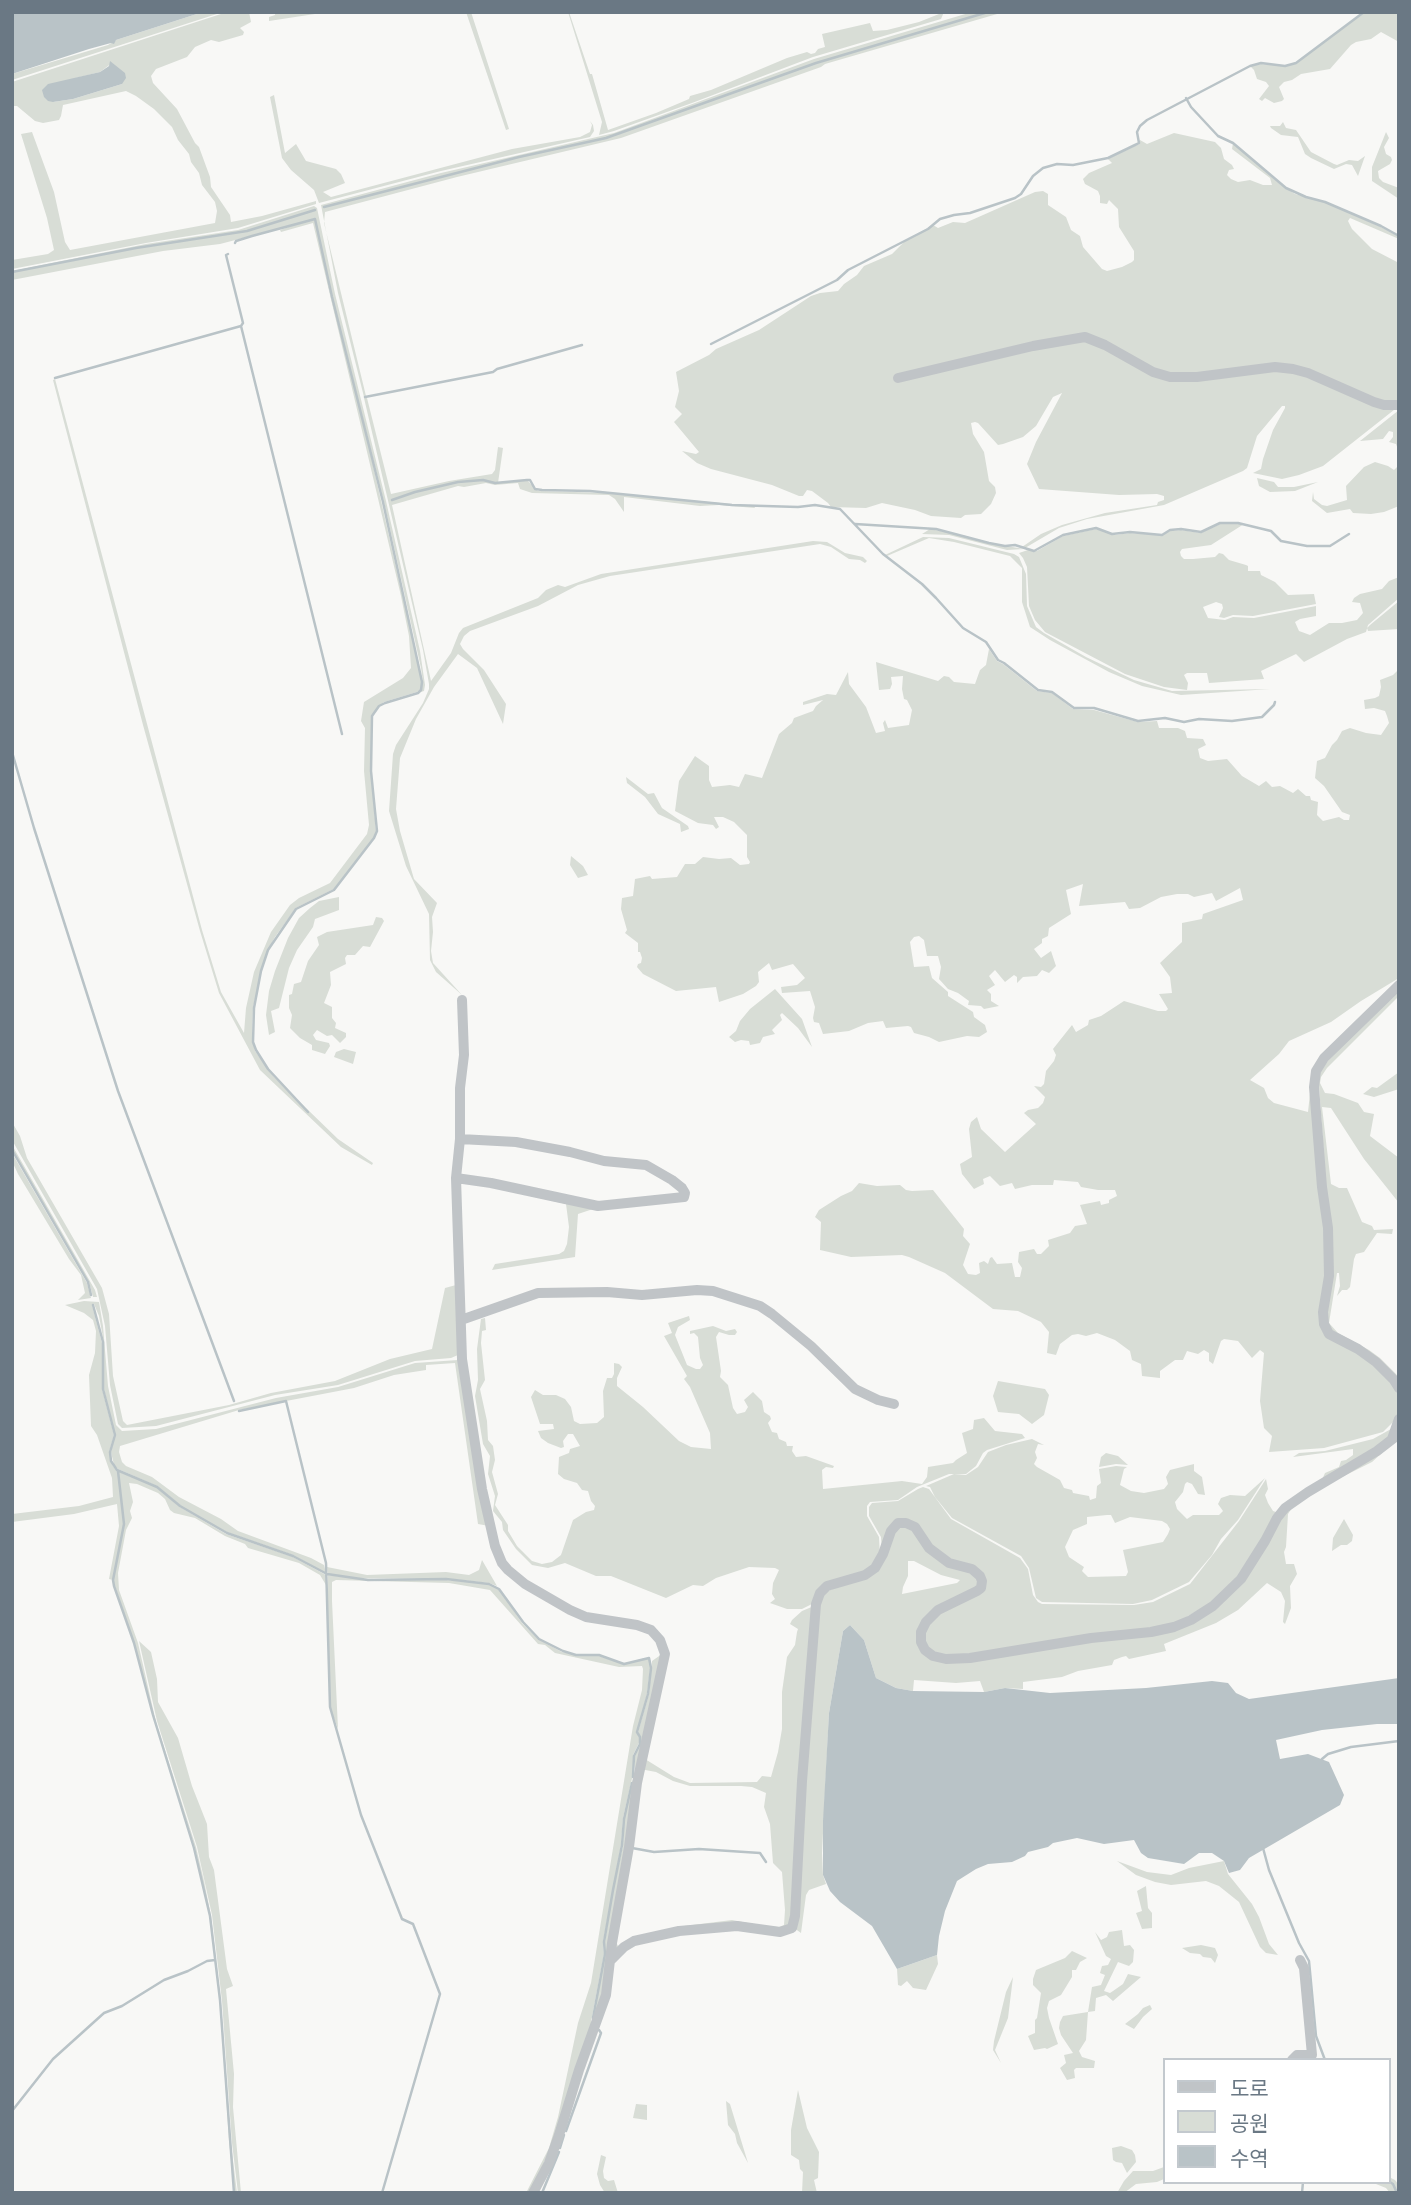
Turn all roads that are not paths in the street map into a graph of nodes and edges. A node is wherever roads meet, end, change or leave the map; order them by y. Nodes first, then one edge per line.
1 (898, 378) dead end
2 (1399, 405) edge
3 (1399, 985) edge
4 (461, 1000) dead end
5 (460, 1139) junction
6 (456, 1178) junction
7 (461, 1321) junction
8 (1399, 1388) edge
9 (894, 1404) dead end
10 (1399, 1419) edge
11 (1396, 1437) edge
12 (611, 1960) junction
13 (1300, 1960) dead end
14 (1294, 2058) edge
15 (533, 2193) edge

1 - 2 street
3 - 8 street
4 - 5 street
5 - 6 street
5 - 6 street
6 - 7 street
7 - 9 street
7 - 12 street
10 - 11 street
11 - 12 street
12 - 15 street
13 - 14 street

